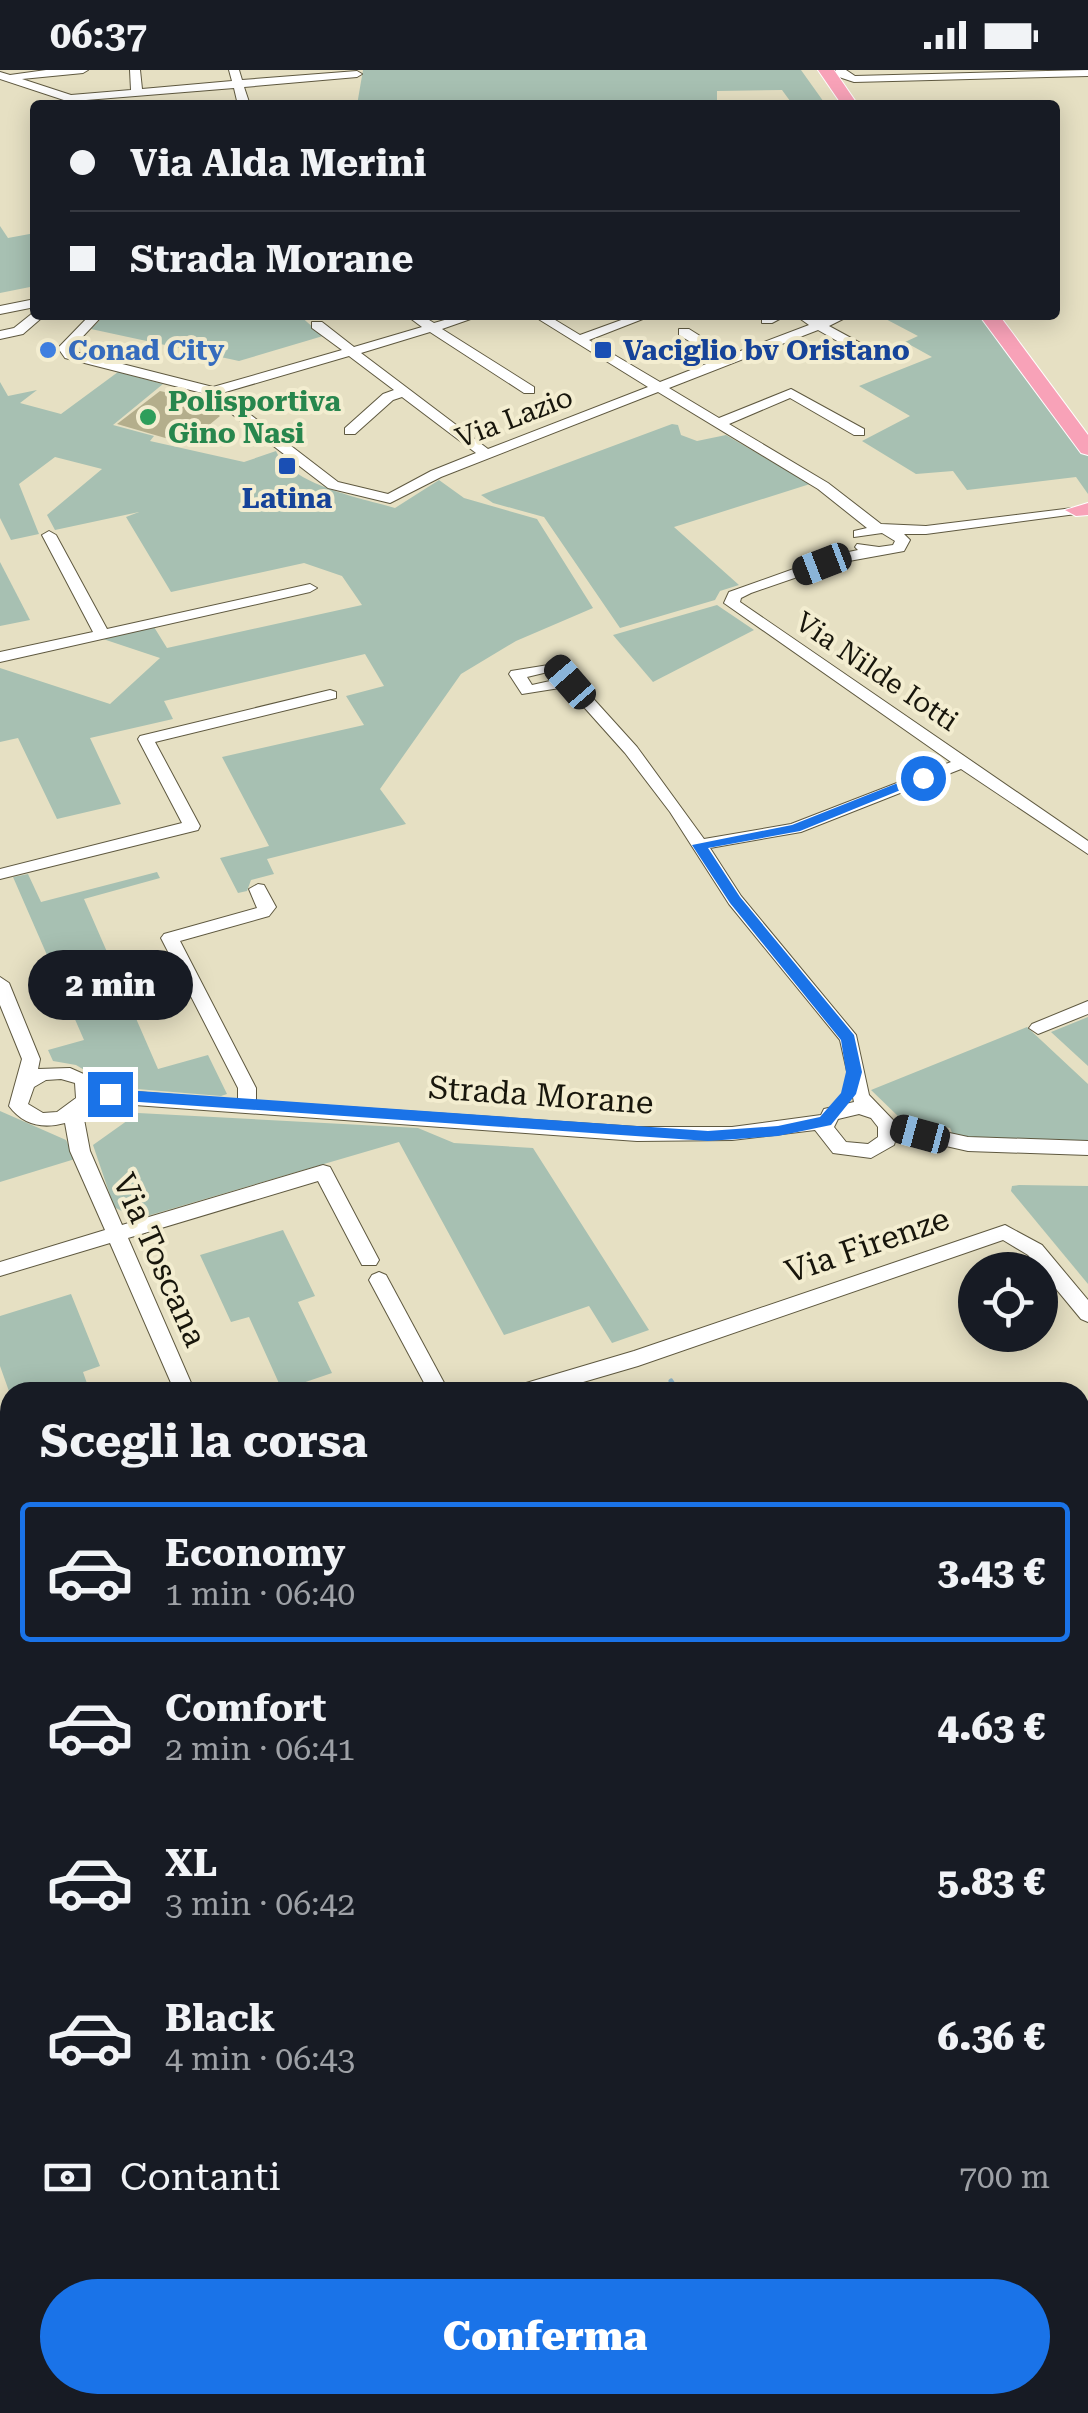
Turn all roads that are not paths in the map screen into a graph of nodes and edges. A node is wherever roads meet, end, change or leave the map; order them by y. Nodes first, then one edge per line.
1 (76, 70) edge
2 (83, 70) edge
3 (135, 70) edge
4 (234, 70) edge
5 (812, 70) edge
6 (826, 70) edge
7 (841, 70) edge
8 (1088, 73) edge
9 (356, 74) dead end
10 (2, 76) edge
11 (238, 84) junction
12 (137, 93) junction
13 (72, 98) junction
14 (77, 100) edge
15 (243, 100) edge
16 (832, 100) edge
17 (847, 100) edge
18 (30, 304) edge
19 (0, 310) edge
20 (30, 316) edge
21 (32, 320) edge
22 (93, 320) edge
23 (420, 320) edge
24 (459, 320) edge
25 (546, 320) edge
26 (632, 320) edge
27 (810, 320) edge
28 (835, 320) edge
29 (993, 320) edge
30 (1007, 320) edge
31 (0, 322) edge
32 (317, 325) dead end
33 (821, 326) junction
34 (432, 328) junction
35 (684, 332) dead end
36 (0, 335) edge
37 (578, 340) junction
38 (353, 351) junction
39 (870, 354) dead end
40 (731, 360) junction
41 (659, 388) junction
42 (529, 390) dead end
43 (406, 391) junction
44 (212, 392) junction
45 (718, 424) junction
46 (350, 431) dead end
47 (859, 432) dead end
48 (1088, 432) edge
49 (1088, 449) edge
50 (487, 454) junction
51 (845, 507) junction
52 (1082, 509) edge
53 (883, 529) junction
54 (926, 530) junction
55 (49, 536) dead end
56 (858, 538) junction
57 (903, 544) junction
58 (874, 552) junction
59 (835, 559) junction
60 (310, 588) dead end
61 (102, 634) junction
62 (0, 656) edge
63 (570, 682) dead end
64 (330, 695) dead end
65 (962, 762) junction
66 (699, 845) junction
67 (1088, 849) edge
68 (0, 874) edge
69 (258, 889) dead end
70 (0, 984) edge
71 (1088, 1008) edge
72 (1038, 1028) dead end
73 (30, 1059) junction
74 (54, 1072) junction
75 (854, 1072) junction
76 (24, 1084) junction
77 (84, 1084) junction
78 (0, 1094) edge
79 (121, 1097) junction
80 (247, 1106) junction
81 (0, 1107) edge
82 (869, 1109) junction
83 (77, 1110) junction
84 (22, 1111) junction
85 (43, 1120) junction
86 (830, 1122) junction
87 (888, 1133) junction
88 (1088, 1148) edge
89 (80, 1151) junction
90 (115, 1232) junction
91 (0, 1255) edge
92 (368, 1260) dead end
93 (0, 1269) edge
94 (380, 1280) dead end
95 (1085, 1305) edge
96 (638, 1358) junction
97 (181, 1382) edge
98 (434, 1382) edge
99 (557, 1382) edge
100 (590, 1382) edge

1 - 2 street
1 - 10 street
3 - 12 street
4 - 11 street
5 - 16 highway
6 - 17 highway
7 - 8 street
9 - 11 street
10 - 13 street
11 - 12 street
11 - 15 street
12 - 13 street
13 - 14 street
18 - 19 street
20 - 31 street
21 - 36 street
22 - 44 street
23 - 34 street
24 - 34 street
25 - 37 street
26 - 37 street
27 - 33 street
28 - 33 street, Via Lazio
29 - 49 highway
30 - 48 highway
32 - 38 street
33 - 39 street
33 - 40 street, Via Lazio
34 - 38 street
34 - 42 street
35 - 40 street
37 - 41 street
38 - 43 street
38 - 44 street
40 - 41 street, Via Lazio
41 - 45 street
41 - 50 street, Via Lazio
43 - 46 street
43 - 50 street
44 - 50 street, Via Lazio
45 - 47 street
45 - 51 street
51 - 53 street
51 - 56 street
52 - 54 street
53 - 54 street
53 - 56 street
53 - 57 street
54 - 57 street, Via Nilde Iotti
55 - 61 street
56 - 58 street
56 - 59 street, Via Nilde Iotti
57 - 58 street, Via Nilde Iotti
58 - 59 street, Via Nilde Iotti
59 - 65 street, Via Nilde Iotti
60 - 61 street
61 - 62 street
63 - 66 street
64 - 68 street
65 - 66 street
65 - 67 street, Via Nilde Iotti
66 - 75 street
69 - 80 street
70 - 73 street
71 - 72 street
73 - 74 street
73 - 76 street
74 - 76 street
74 - 77 street
75 - 82 street
75 - 86 street
76 - 78 street
76 - 84 street
77 - 79 street, Strada Morane
77 - 83 street
79 - 80 street, Strada Morane
79 - 83 street, Strada Morane
80 - 86 street, Strada Morane
81 - 84 street
82 - 86 street
82 - 87 street
83 - 85 street
83 - 89 street, Via Toscana
84 - 85 street
85 - 89 street, Via Toscana
86 - 87 street
87 - 88 street
89 - 90 street, Via Toscana
90 - 91 street
90 - 92 street
90 - 93 street
90 - 97 street, Via Toscana
94 - 98 street
95 - 96 street, Via Firenze
96 - 99 street, Via Firenze
96 - 100 street, Via Firenze

